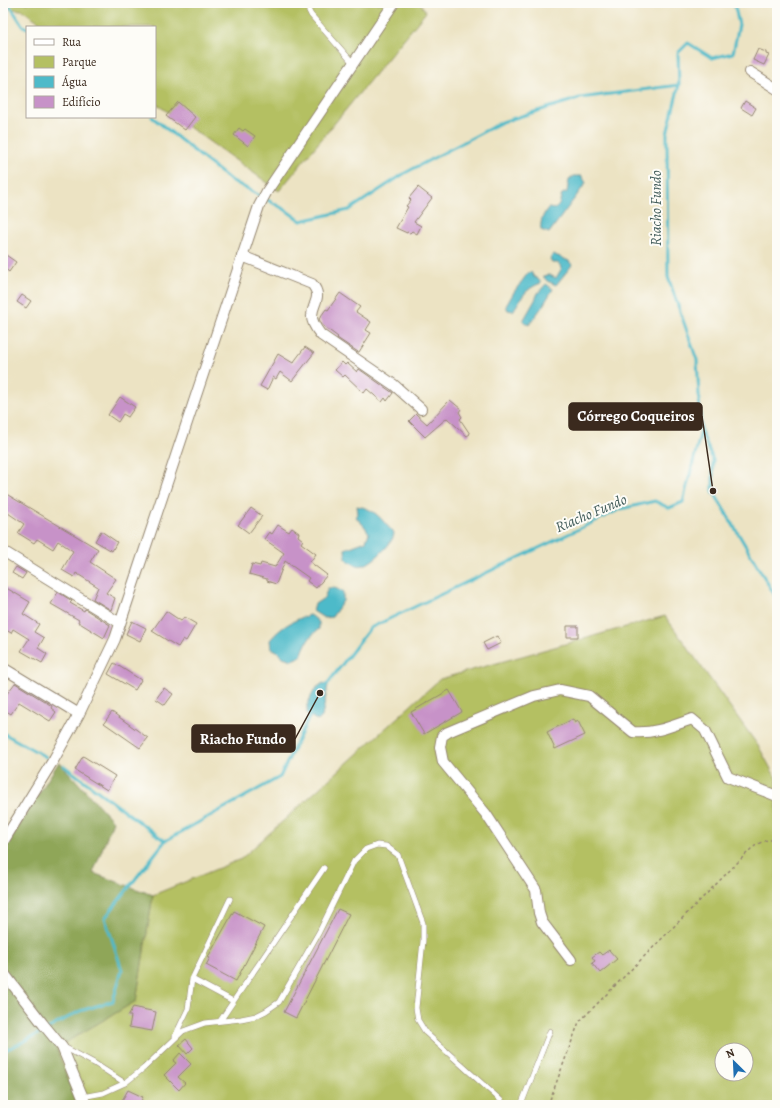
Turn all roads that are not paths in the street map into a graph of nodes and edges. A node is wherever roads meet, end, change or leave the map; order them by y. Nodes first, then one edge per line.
1 (305, 3) edge
2 (394, 3) edge
3 (353, 63) junction
4 (750, 72) dead end
5 (777, 89) edge
6 (242, 256) junction
7 (421, 409) dead end
8 (3, 551) edge
9 (120, 623) junction
10 (3, 668) edge
11 (79, 714) junction
12 (777, 796) edge
13 (3, 842) edge
14 (324, 868) dead end
15 (230, 899) dead end
16 (570, 960) dead end
17 (3, 972) edge
18 (192, 979) junction
19 (234, 1001) junction
20 (220, 1021) junction
21 (550, 1031) dead end
22 (174, 1039) junction
23 (58, 1043) junction
24 (125, 1083) junction
25 (84, 1101) edge
26 (506, 1105) edge
27 (521, 1105) edge

1 - 3 lane
2 - 3 street
3 - 6 street
4 - 5 street
6 - 7 street
6 - 9 street
8 - 9 street
9 - 11 street
10 - 11 street
11 - 13 street
12 - 16 street
14 - 19 lane
15 - 18 lane
17 - 23 street
18 - 19 lane
18 - 22 lane
19 - 20 lane
20 - 22 lane
20 - 26 lane
21 - 27 lane
22 - 24 lane
23 - 24 lane
23 - 25 street
24 - 25 lane

